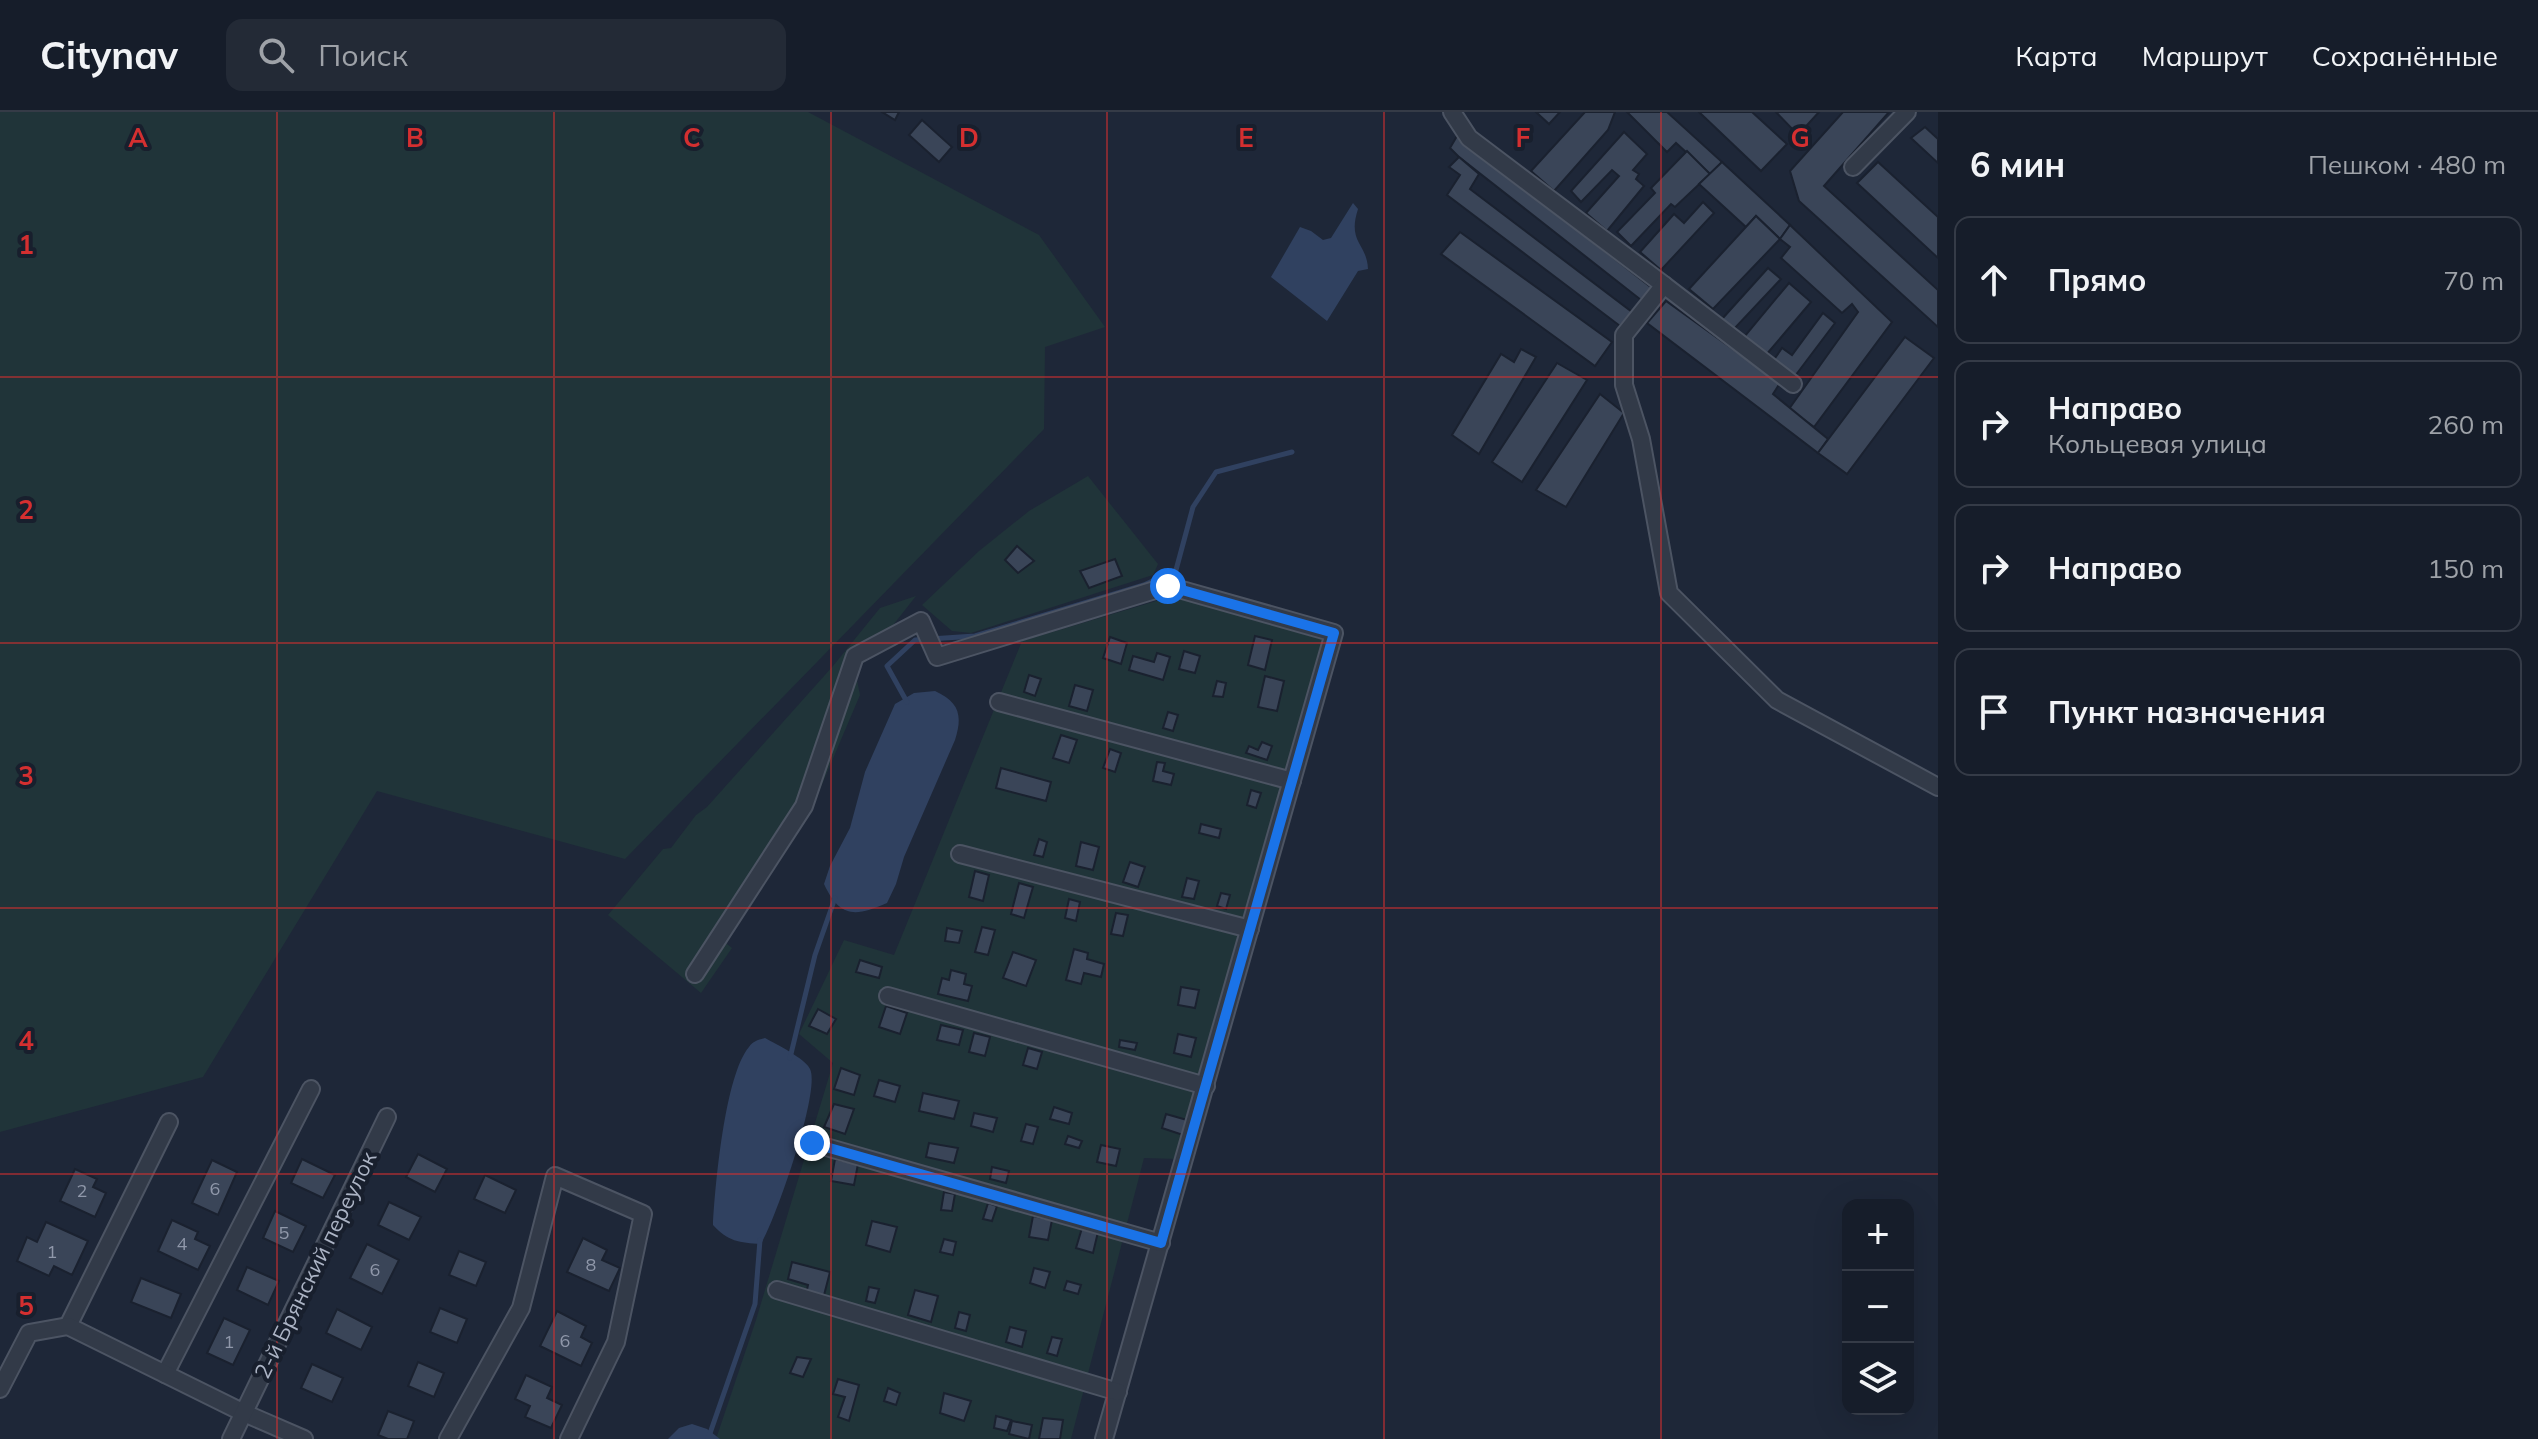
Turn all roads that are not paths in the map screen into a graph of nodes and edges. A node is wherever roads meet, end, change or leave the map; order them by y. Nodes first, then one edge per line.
1 (1452, 112) edge
2 (1907, 112) edge
3 (1853, 167) dead end
4 (1664, 285) junction
5 (1793, 384) dead end
6 (999, 702) dead end
7 (1292, 781) junction
8 (1938, 787) edge
9 (960, 854) dead end
10 (1250, 929) junction
11 (695, 974) dead end
12 (888, 996) dead end
13 (1206, 1086) junction
14 (311, 1089) dead end
15 (387, 1117) dead end
16 (169, 1122) dead end
17 (812, 1143) dead end
18 (1161, 1243) junction
19 (777, 1290) dead end
20 (68, 1326) junction
21 (165, 1374) junction
22 (2, 1381) edge
23 (1118, 1392) junction
24 (244, 1413) junction
25 (231, 1439) edge
26 (304, 1439) edge
27 (448, 1439) edge
28 (569, 1439) edge
29 (1104, 1439) edge

1 - 4 street
2 - 3 street
4 - 5 street
4 - 8 street
6 - 7 street
7 - 10 street
7 - 11 street
9 - 10 street
10 - 13 street
12 - 13 street
13 - 18 street
14 - 21 street
15 - 24 street, 2-й Брянский переулок
16 - 20 street
17 - 18 street
18 - 23 street
19 - 23 street
20 - 21 street
20 - 22 street
21 - 24 street
23 - 29 street
24 - 25 street, 2-й Брянский переулок
24 - 26 street
27 - 28 street

